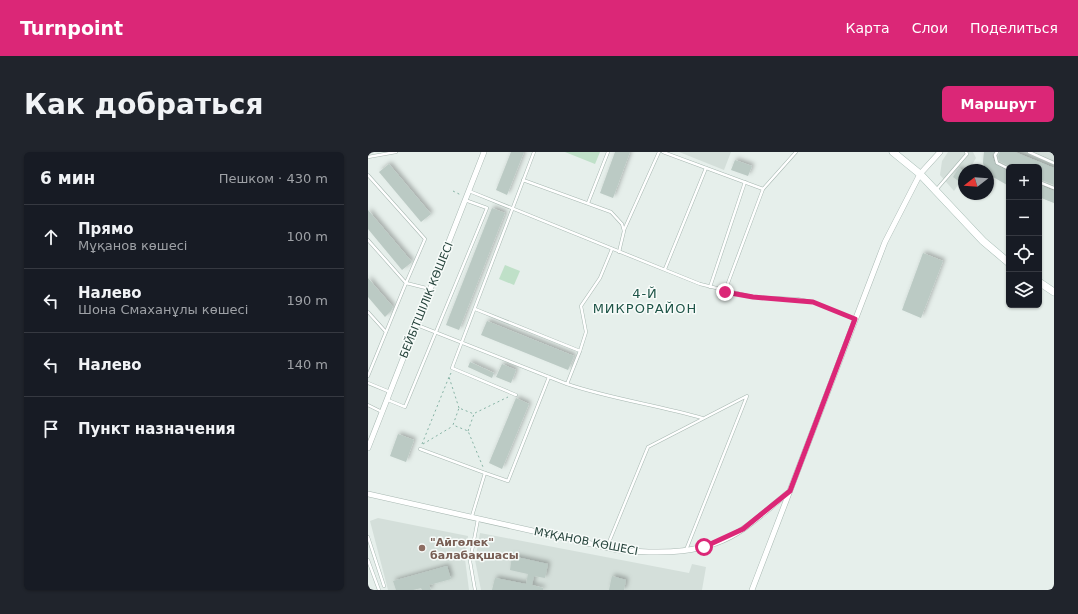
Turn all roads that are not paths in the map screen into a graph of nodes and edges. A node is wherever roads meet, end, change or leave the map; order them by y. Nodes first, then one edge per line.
1 (396, 152) edge
2 (484, 152) edge
3 (534, 152) edge
4 (608, 152) edge
5 (659, 152) edge
6 (664, 152) edge
7 (796, 152) edge
8 (893, 152) edge
9 (940, 152) edge
10 (966, 152) edge
11 (996, 152) edge
12 (1029, 152) edge
13 (368, 157) edge
14 (1054, 163) edge
15 (706, 168) junction
16 (1006, 168) edge
17 (920, 174) junction
18 (368, 175) edge
19 (523, 180) junction
20 (745, 182) junction
21 (1042, 183) edge
22 (1054, 188) edge
23 (763, 189) junction
24 (469, 191) junction
25 (936, 191) junction
26 (465, 200) junction
27 (588, 204) junction
28 (512, 209) junction
29 (624, 231) junction
30 (368, 240) edge
31 (612, 249) junction
32 (619, 252) junction
33 (1006, 260) edge
34 (665, 269) junction
35 (406, 284) junction
36 (1042, 284) edge
37 (710, 287) junction
38 (430, 290) junction
39 (725, 292) junction
40 (1054, 292) edge
41 (475, 310) junction
42 (368, 312) edge
43 (855, 319) junction
44 (416, 324) junction
45 (386, 332) junction
46 (435, 333) junction
47 (463, 342) junction
48 (580, 351) junction
49 (368, 376) edge
50 (549, 377) junction
51 (368, 384) edge
52 (567, 384) junction
53 (390, 392) junction
54 (516, 395) road end
55 (387, 399) junction
56 (368, 405) edge
57 (382, 413) junction
58 (703, 418) junction
59 (368, 448) edge
60 (420, 449) road end
61 (485, 473) junction
62 (790, 491) junction
63 (368, 494) edge
64 (472, 517) junction
65 (478, 519) junction
66 (368, 536) edge
67 (607, 547) junction
68 (686, 550) junction
69 (368, 560) edge
70 (384, 586) dead end
71 (379, 590) edge
72 (474, 590) edge
73 (752, 590) edge

1 - 13 lane
2 - 24 street, БЕЙБІТШІЛІК КӨШЕСІ
3 - 19 lane
4 - 27 lane
5 - 29 lane
6 - 15 lane
7 - 23 lane
8 - 17 main road
9 - 17 street
10 - 25 lane
11 - 16 lane
12 - 14 lane
15 - 20 lane
15 - 34 lane
17 - 25 main road
17 - 43 street
18 - 35 lane
19 - 27 lane
19 - 28 lane
20 - 23 lane
20 - 37 lane
21 - 22 lane
23 - 39 lane
24 - 26 street, БЕЙБІТШІЛІК КӨШЕСІ
24 - 28 lane
25 - 33 main road
26 - 38 street, БЕЙБІТШІЛІК КӨШЕСІ
26 - 46 lane
27 - 29 lane
28 - 31 lane
28 - 41 lane
29 - 32 lane
30 - 35 lane
31 - 32 lane
31 - 48 lane
32 - 34 lane
34 - 37 lane
35 - 38 lane
35 - 45 lane
36 - 40 main road
37 - 39 lane
38 - 44 street, БЕЙБІТШІЛІК КӨШЕСІ
39 - 43 lane
41 - 47 lane
41 - 48 lane
42 - 45 lane
43 - 62 street
44 - 46 lane
44 - 53 street, БЕЙБІТШІЛІК КӨШЕСІ
45 - 49 lane
46 - 47 lane
46 - 55 lane
47 - 50 lane
47 - 54 lane
48 - 52 lane
50 - 52 lane
50 - 61 lane
51 - 53 lane
52 - 58 lane
53 - 55 street, БЕЙБІТШІЛІК КӨШЕСІ
55 - 57 street, БЕЙБІТШІЛІК КӨШЕСІ
56 - 57 lane
57 - 59 street, БЕЙБІТШІЛІК КӨШЕСІ
58 - 67 lane
58 - 68 lane
60 - 61 lane
61 - 64 lane
62 - 68 street, МҰҚАНОВ КӨШЕСІ
62 - 73 street
63 - 64 street, МҰҚАНОВ КӨШЕСІ
64 - 65 street, МҰҚАНОВ КӨШЕСІ
65 - 67 street, МҰҚАНОВ КӨШЕСІ
65 - 72 lane
66 - 70 lane
67 - 68 street, МҰҚАНОВ КӨШЕСІ
69 - 71 lane

